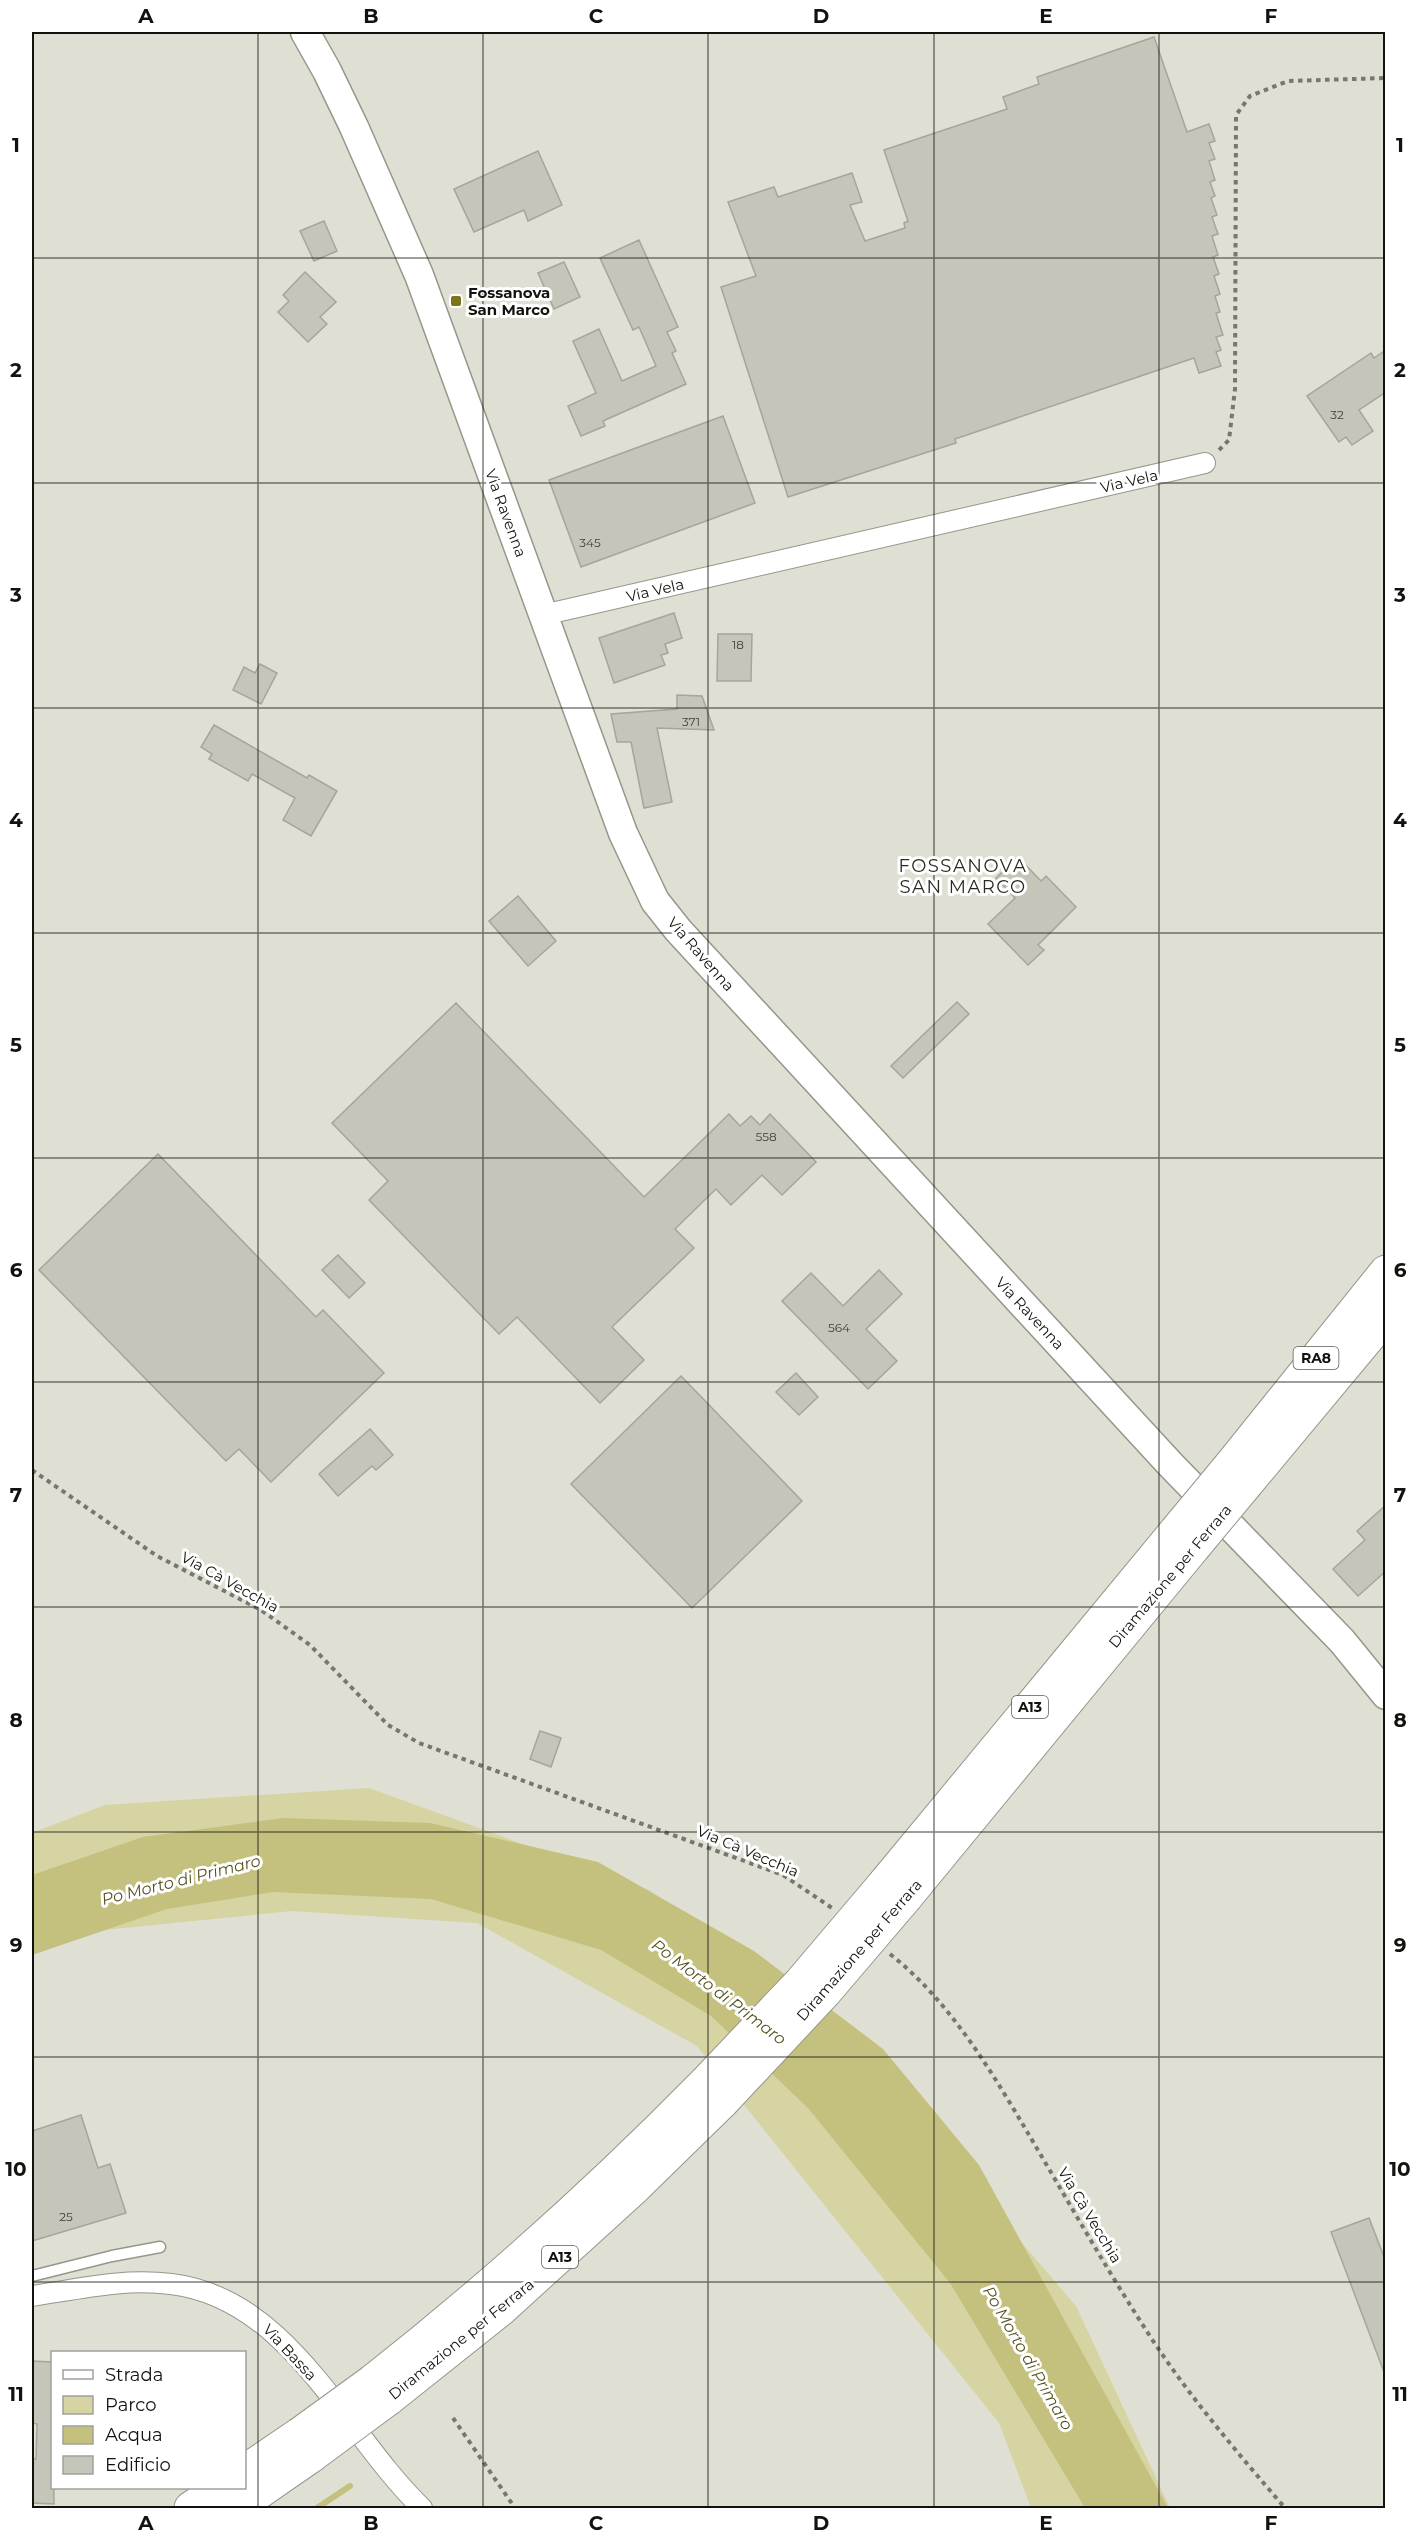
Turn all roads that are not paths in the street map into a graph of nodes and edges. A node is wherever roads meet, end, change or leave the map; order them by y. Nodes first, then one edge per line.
1 (305, 32) edge
2 (1205, 464) road end
3 (543, 615) junction
4 (1386, 1272) edge
5 (1386, 1316) edge
6 (1271, 1433) junction
7 (1386, 1695) edge
8 (160, 2247) dead end
9 (32, 2276) edge
10 (34, 2296) edge
11 (305, 2445) junction
12 (246, 2471) edge
13 (219, 2489) edge
14 (191, 2508) edge
15 (236, 2508) edge
16 (422, 2508) edge

1 - 3 main road, Via Ravenna
2 - 3 street, Via Vela
3 - 7 main road, Via Ravenna
4 - 6 highway, RA8
5 - 6 highway, RA8
6 - 11 highway, Diramazione per Ferrara / A13, bridge
8 - 9 lane, Via Bassa
9 - 10 lane, Via Bassa
10 - 16 street, Via Bassa
11 - 12 highway, Diramazione per Ferrara / A13
11 - 15 highway, Diramazione per Ferrara / A13
13 - 14 highway

